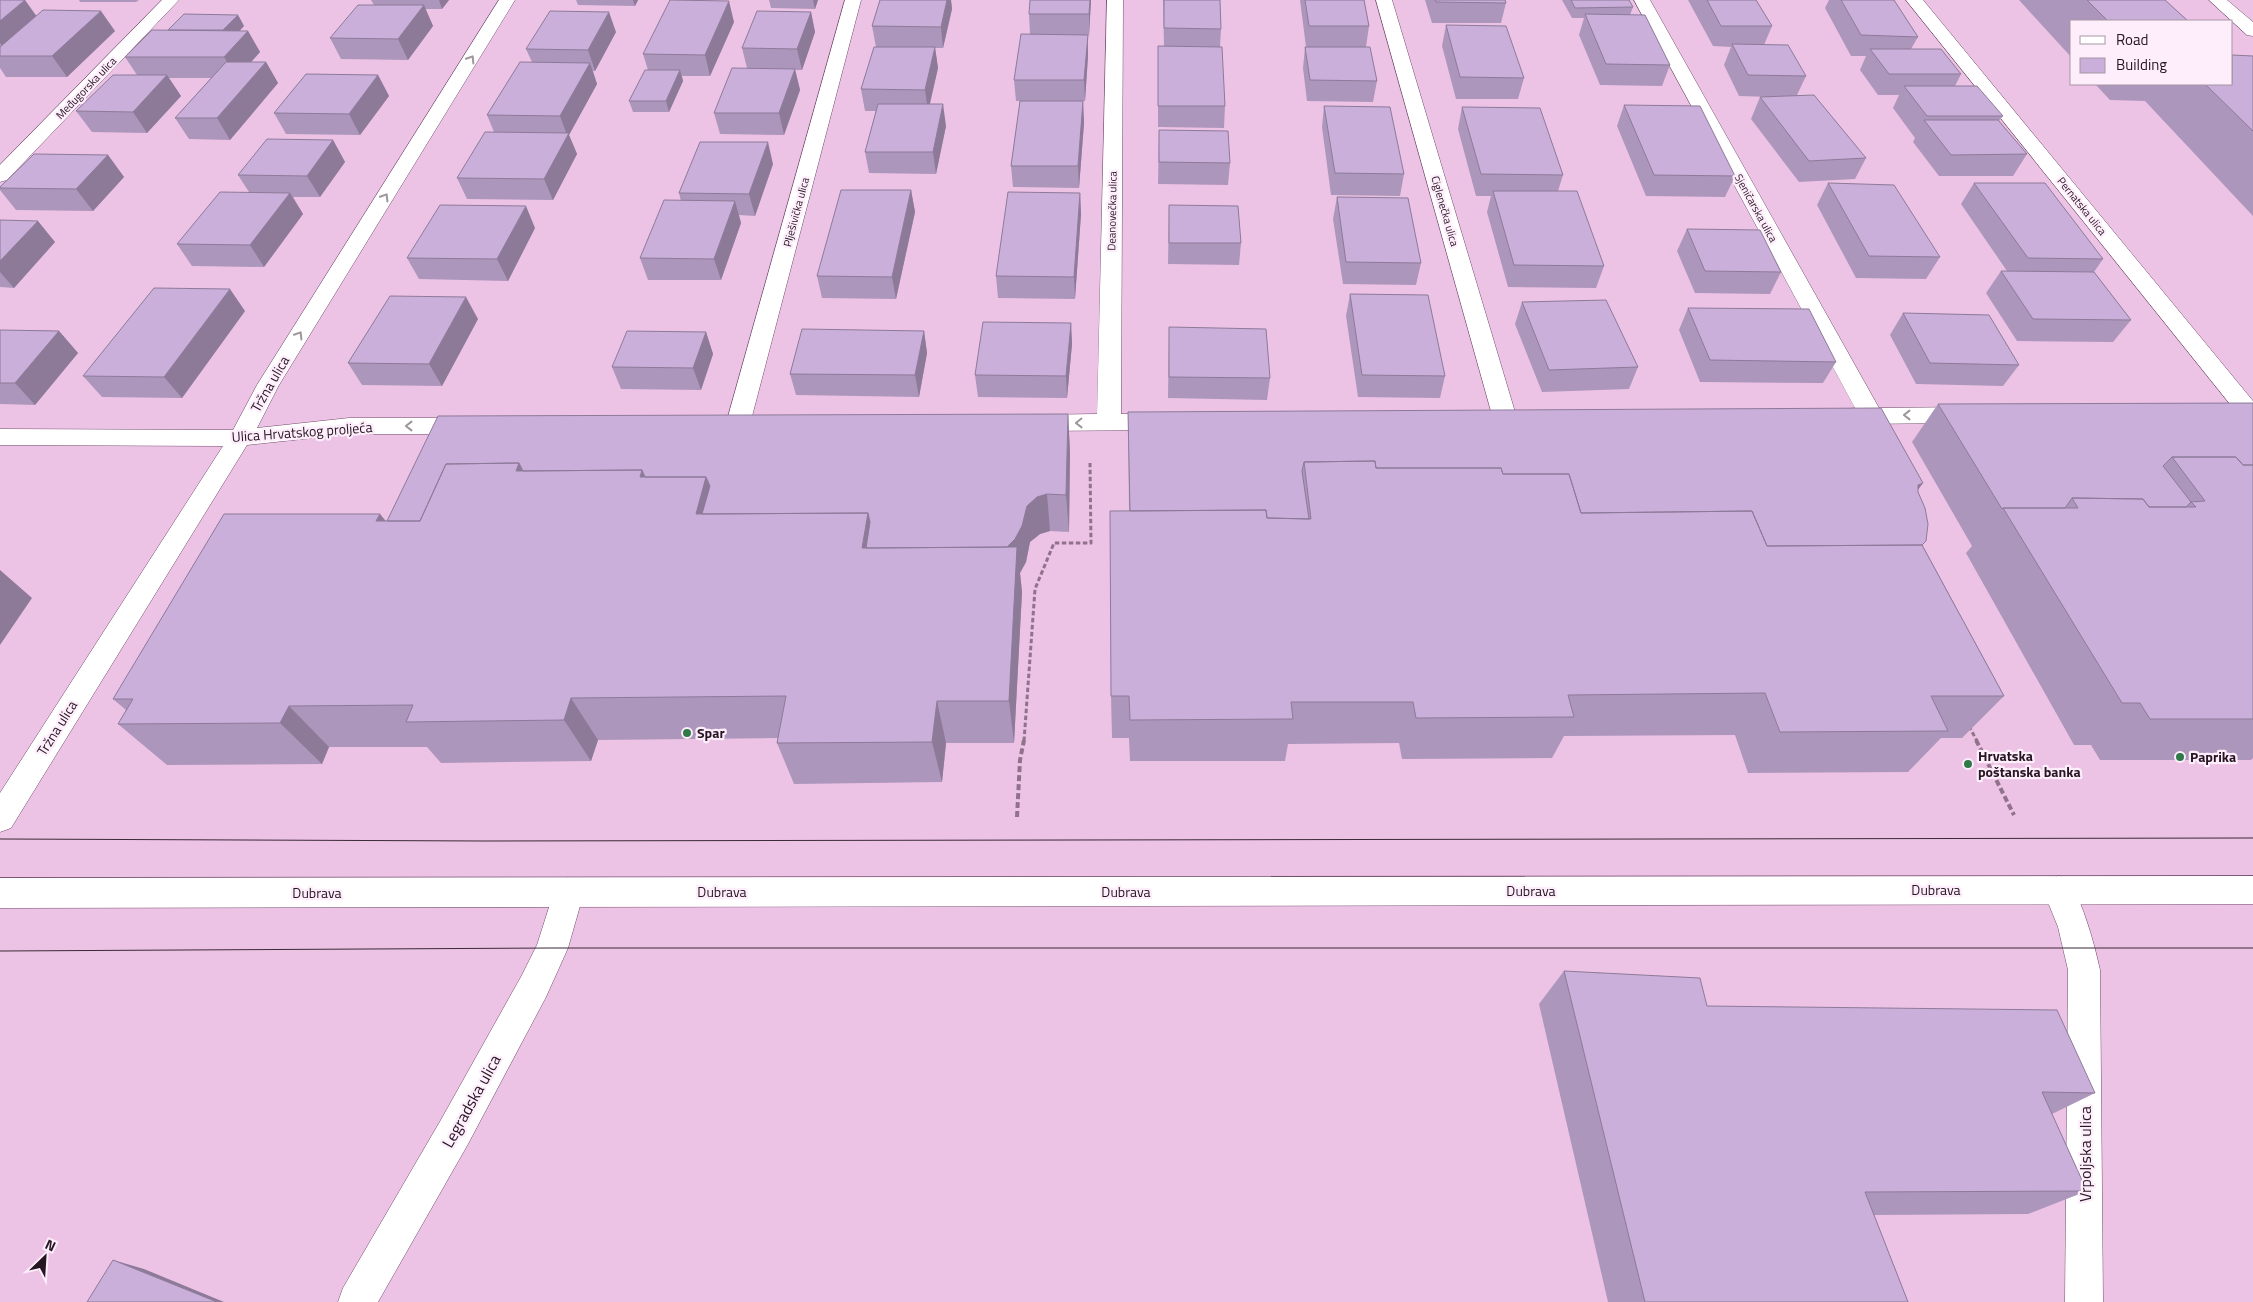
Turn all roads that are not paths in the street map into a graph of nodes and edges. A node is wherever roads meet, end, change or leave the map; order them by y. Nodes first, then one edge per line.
1 (171, 0) edge
2 (507, 0) edge
3 (853, 0) edge
4 (1115, 0) edge
5 (1384, 0) edge
6 (1642, 0) edge
7 (1914, 0) edge
8 (2217, 0) edge
9 (2253, 31) edge
10 (0, 176) edge
11 (2220, 413) edge
12 (2251, 413) edge
13 (1990, 414) edge
14 (1871, 415) junction
15 (1823, 416) edge
16 (1109, 422) junction
17 (1188, 422) edge
18 (1506, 422) edge
19 (1011, 423) edge
20 (738, 424) edge
21 (493, 426) edge
22 (0, 437) edge
23 (240, 438) junction
24 (0, 818) edge
25 (2059, 890) junction
26 (2253, 890) edge
27 (568, 892) junction
28 (0, 893) edge
29 (357, 1302) edge
30 (2084, 1302) edge

1 - 10 street, Međugorska ulica
23 -> 2 street, Tržna ulica
3 - 20 street, Plješivička ulica
4 - 16 street, Deanovečka ulica
5 - 18 street, Ciglenečka ulica
6 - 14 street, Sjeničarska ulica
7 - 12 street, Pernatska ulica
8 - 9 street
11 - 12 street
13 -> 14 street
14 - 15 street
16 - 17 street
16 -> 19 street
21 -> 23 street, Ulica Hrvatskog proljeća
22 - 23 street, Ulica Hrvatskog proljeća
23 - 24 street, Tržna ulica
25 - 26 street, Dubrava
25 - 27 street, Dubrava
25 - 30 street, Vrpoljska ulica
27 - 28 street, Dubrava
27 - 29 street, Legradska ulica

